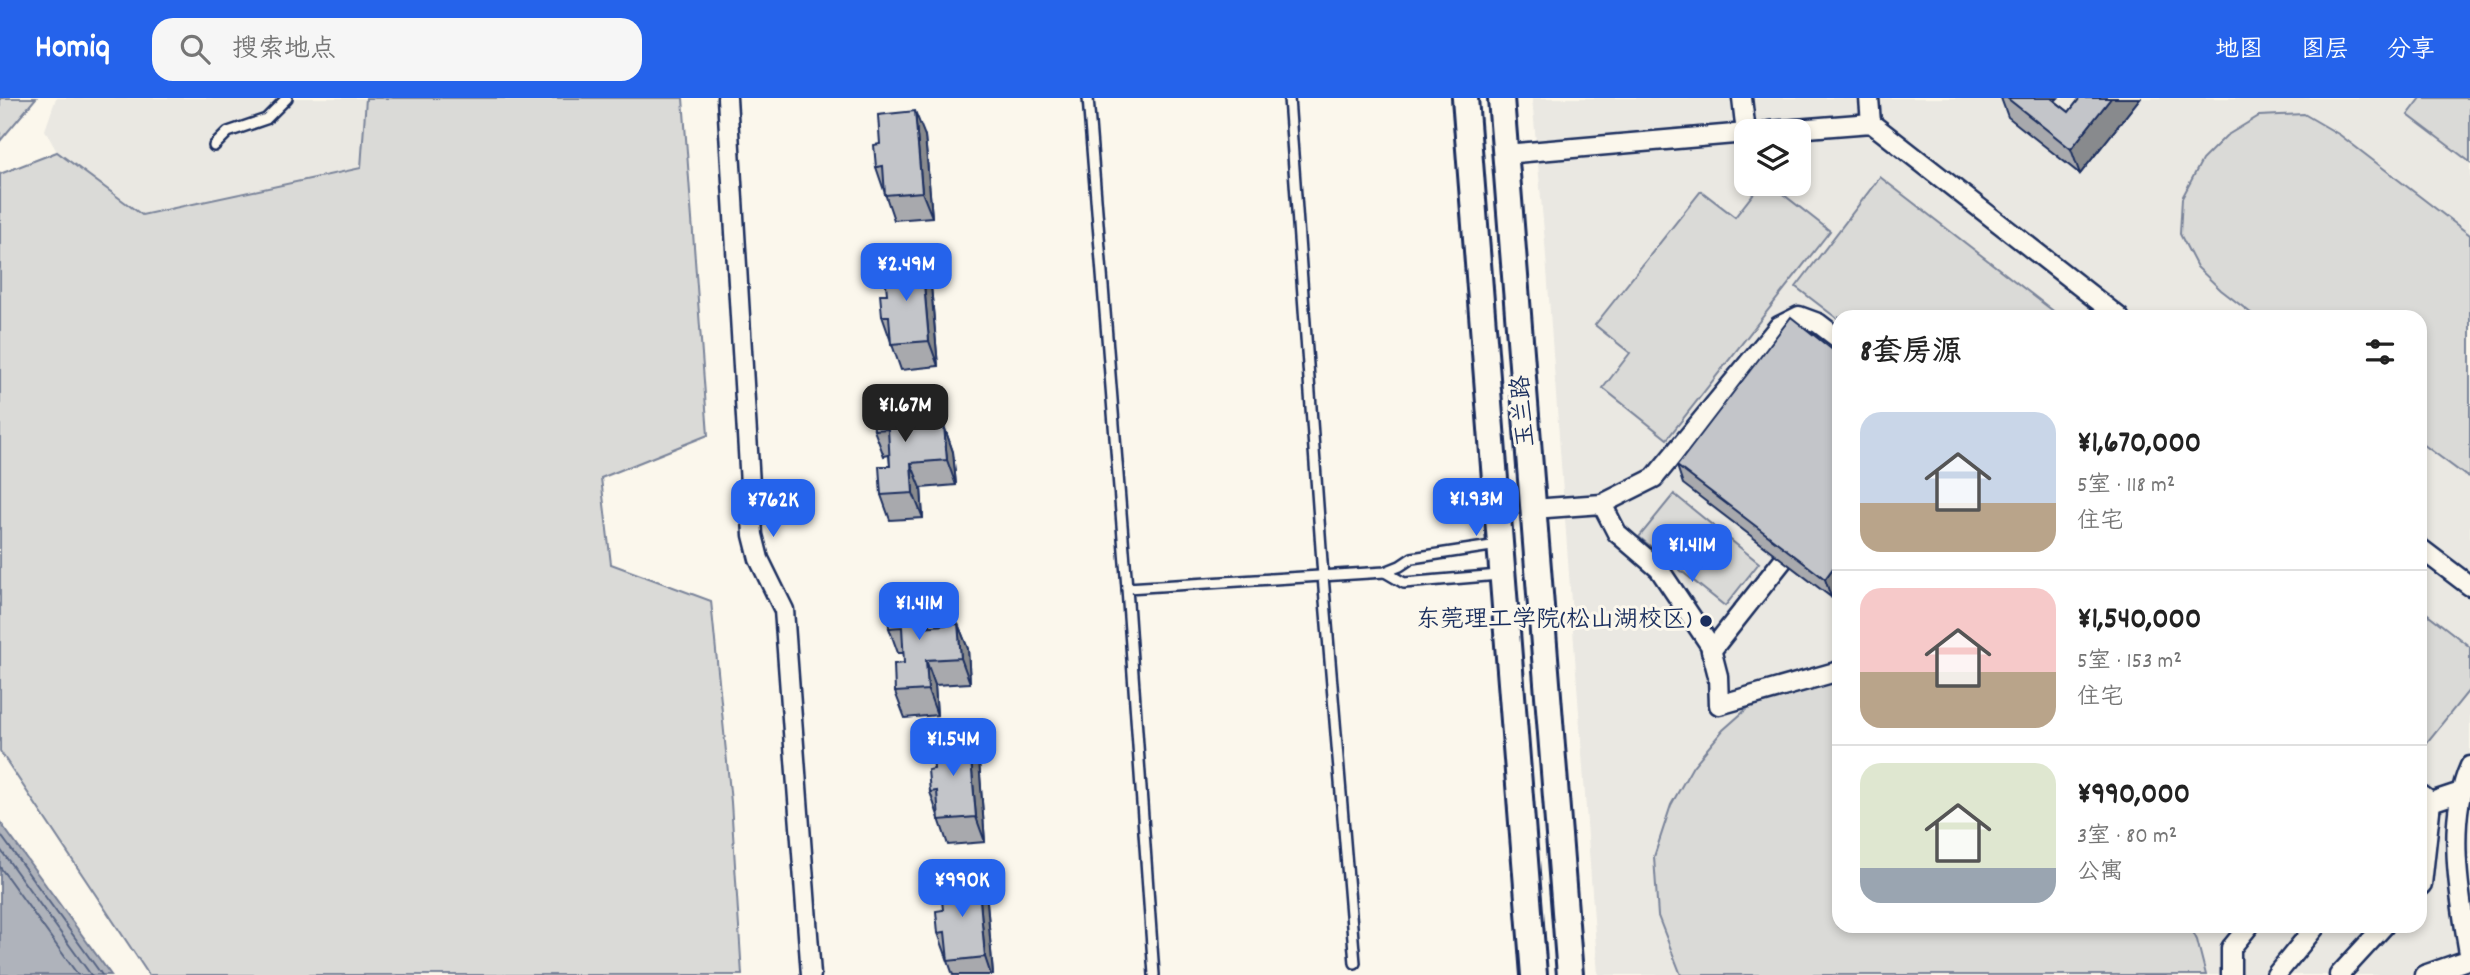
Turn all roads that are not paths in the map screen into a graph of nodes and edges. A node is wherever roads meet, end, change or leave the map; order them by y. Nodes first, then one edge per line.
1 (288, 98) edge
2 (727, 98) edge
3 (1088, 98) edge
4 (1289, 98) edge
5 (1465, 98) edge
6 (1501, 98) edge
7 (1742, 98) edge
8 (1869, 98) edge
9 (1744, 119) edge
10 (1871, 122) junction
11 (1811, 127) edge
12 (1734, 134) edge
13 (214, 146) dead end
14 (1505, 154) junction
15 (2110, 310) edge
16 (1832, 334) edge
17 (1602, 504) junction
18 (1533, 509) junction
19 (1499, 545) junction
20 (2427, 553) edge
21 (1783, 560) edge
22 (1385, 572) junction
23 (1502, 575) junction
24 (1323, 576) junction
25 (2470, 586) edge
26 (1127, 588) junction
27 (1711, 651) junction
28 (1832, 673) edge
29 (2470, 766) edge
30 (2462, 792) junction
31 (2427, 802) edge
32 (2243, 933) edge
33 (2310, 933) edge
34 (2378, 933) edge
35 (1355, 963) dead end
36 (811, 975) edge
37 (1154, 975) edge
38 (1534, 975) edge
39 (1570, 975) edge
40 (2231, 975) edge
41 (2276, 975) edge
42 (2339, 975) edge
43 (2424, 975) edge

1 - 13 lane
2 - 36 street
3 - 26 lane
4 - 24 lane
5 - 19 street, 玉兰路
6 - 14 street, 玉兰路
7 - 9 street
8 - 10 street
10 - 11 street
10 - 15 street
12 - 14 street
14 - 18 street, 玉兰路
16 - 17 street
17 - 18 street
17 - 27 street
18 - 39 street, 玉兰路
19 - 22 lane
19 - 23 street, 玉兰路
20 - 25 street
21 - 27 street
22 - 23 lane
22 - 24 lane
23 - 38 street, 玉兰路
24 - 26 lane
24 - 35 lane
26 - 37 lane
27 - 28 street
29 - 30 street
30 - 31 street
30 - 43 street
32 - 40 street
33 - 41 street
34 - 42 street

